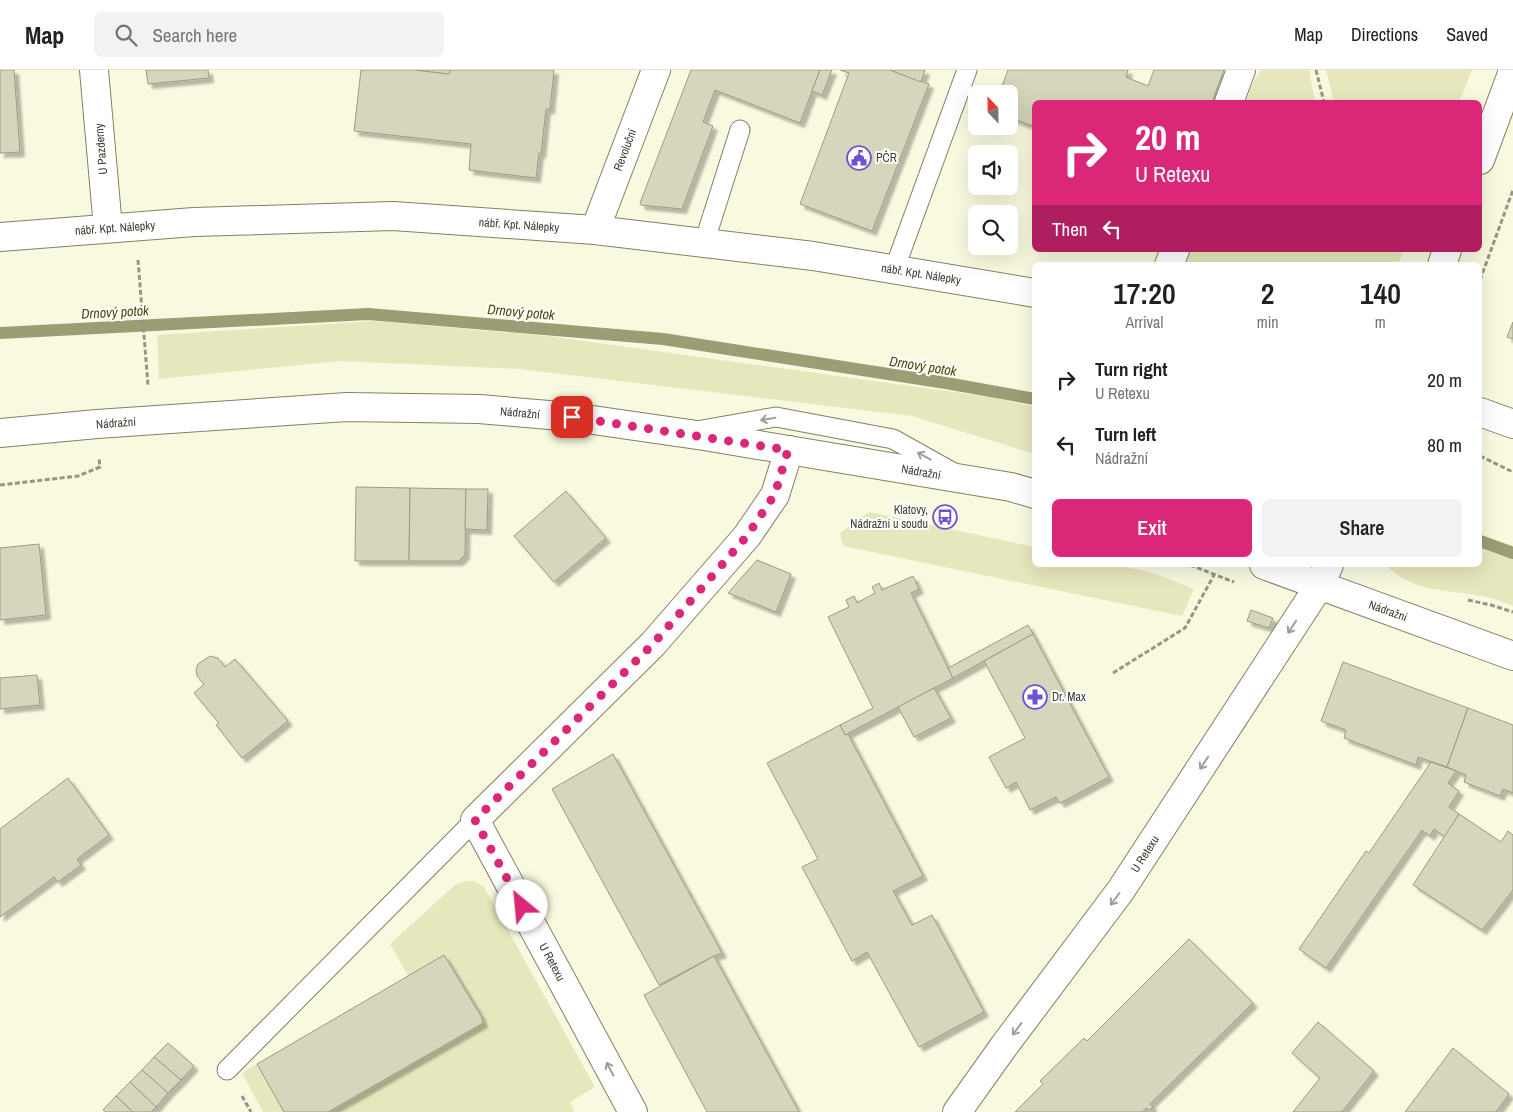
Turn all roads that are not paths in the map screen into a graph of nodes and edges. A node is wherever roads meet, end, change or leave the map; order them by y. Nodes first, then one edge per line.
1 (94, 70) edge
2 (656, 70) edge
3 (967, 70) edge
4 (1241, 70) edge
5 (1513, 71) edge
6 (1230, 100) edge
7 (740, 130) dead end
8 (1482, 155) edge
9 (108, 228) junction
10 (595, 230) junction
11 (0, 237) edge
12 (704, 243) junction
13 (894, 270) junction
14 (1032, 293) edge
15 (1482, 413) edge
16 (1513, 424) edge
17 (0, 433) edge
18 (682, 433) junction
19 (788, 450) junction
20 (966, 480) junction
21 (1032, 493) edge
22 (1275, 567) edge
23 (1324, 576) edge
24 (1513, 656) edge
25 (475, 820) junction
26 (227, 1070) dead end
27 (633, 1112) edge
28 (957, 1112) edge

1 - 9 street, U Pazderny
2 - 10 street, Revoluční
3 - 13 lane
4 - 6 street
5 - 8 street
7 - 12 lane
9 - 10 street, nábř. Kpt. Nálepky
9 - 11 street, nábř. Kpt. Nálepky
10 - 12 street, nábř. Kpt. Nálepky
12 - 13 street, nábř. Kpt. Nálepky
13 - 14 street, nábř. Kpt. Nálepky
15 - 16 street
17 - 18 street, Nádražní
18 - 19 street, Nádražní
20 -> 18 lane
19 - 20 street, Nádražní
19 - 25 street
20 - 21 street, Nádražní
22 - 23 street, Nádražní
23 - 24 street, Nádražní
23 -> 28 street, U Retexu
25 - 26 lane
27 -> 25 street, U Retexu

